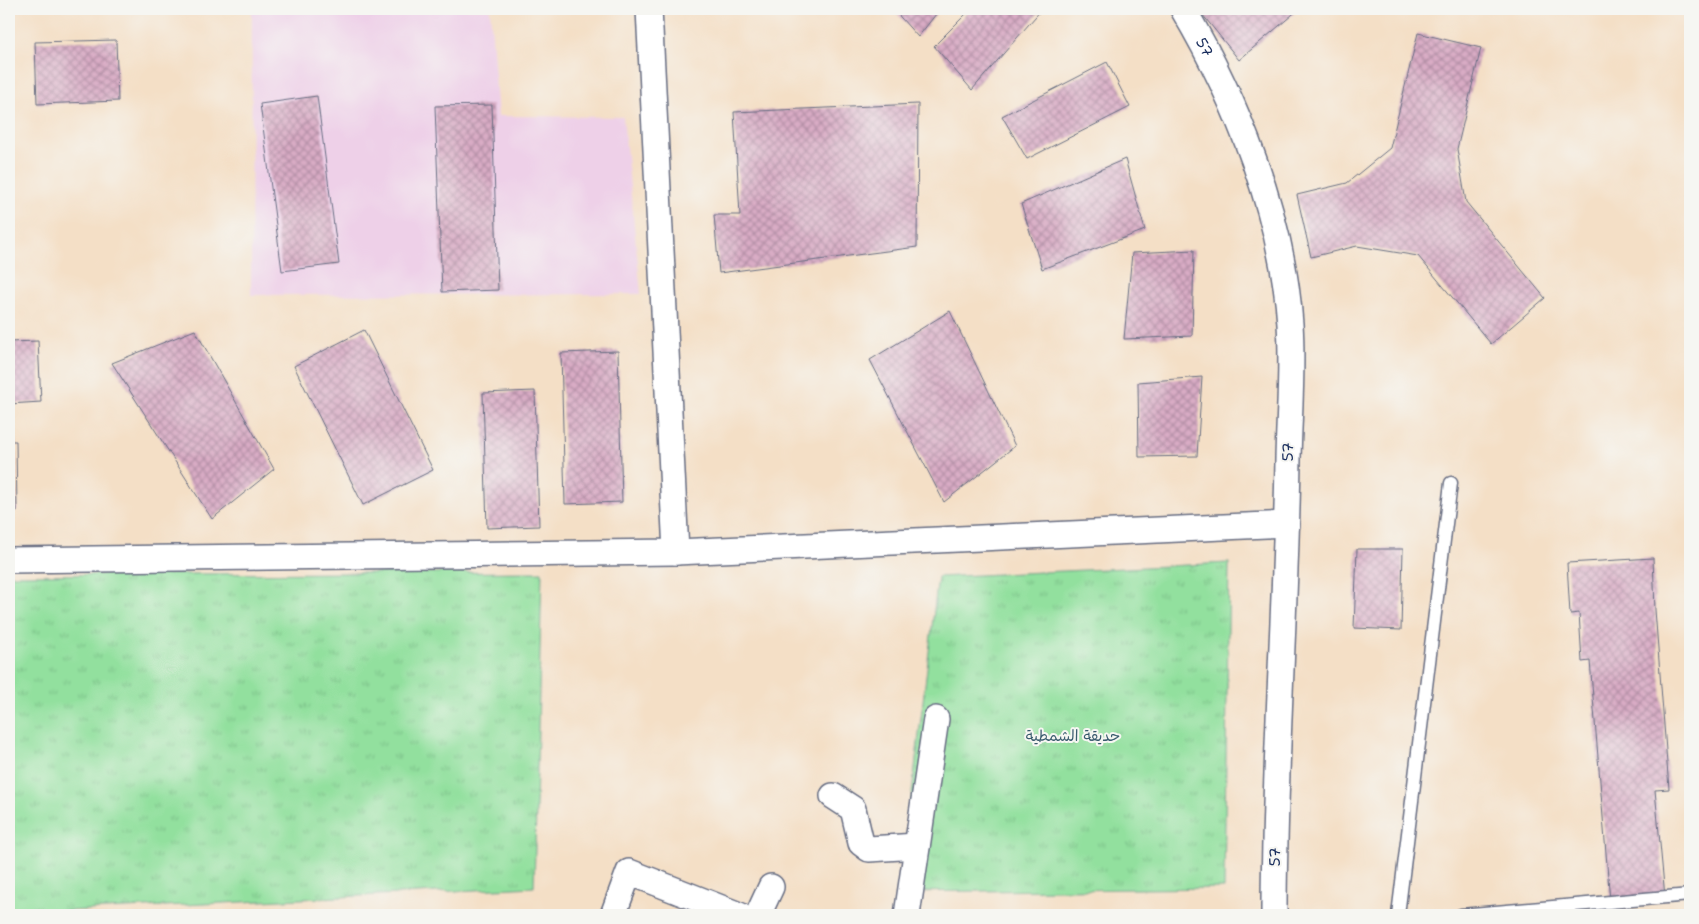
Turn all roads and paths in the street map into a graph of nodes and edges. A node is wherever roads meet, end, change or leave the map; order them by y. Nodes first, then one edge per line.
1 (649, 9) edge
2 (1183, 9) edge
3 (1452, 483) dead end
4 (1287, 524) junction
5 (676, 552) junction
6 (9, 560) edge
7 (936, 719) dead end
8 (833, 796) dead end
9 (917, 846) junction
10 (771, 887) dead end
11 (1690, 895) edge
12 (613, 915) edge
13 (739, 915) edge
14 (758, 915) edge
15 (907, 915) edge
16 (1274, 915) edge
17 (1398, 915) edge
18 (1461, 915) edge

1 - 5 street
2 - 4 street, 57
3 - 17 lane
4 - 5 street
4 - 16 street, 57
5 - 6 street
7 - 9 street
8 - 9 street
9 - 15 street
10 - 14 street
11 - 18 lane
12 - 13 street

